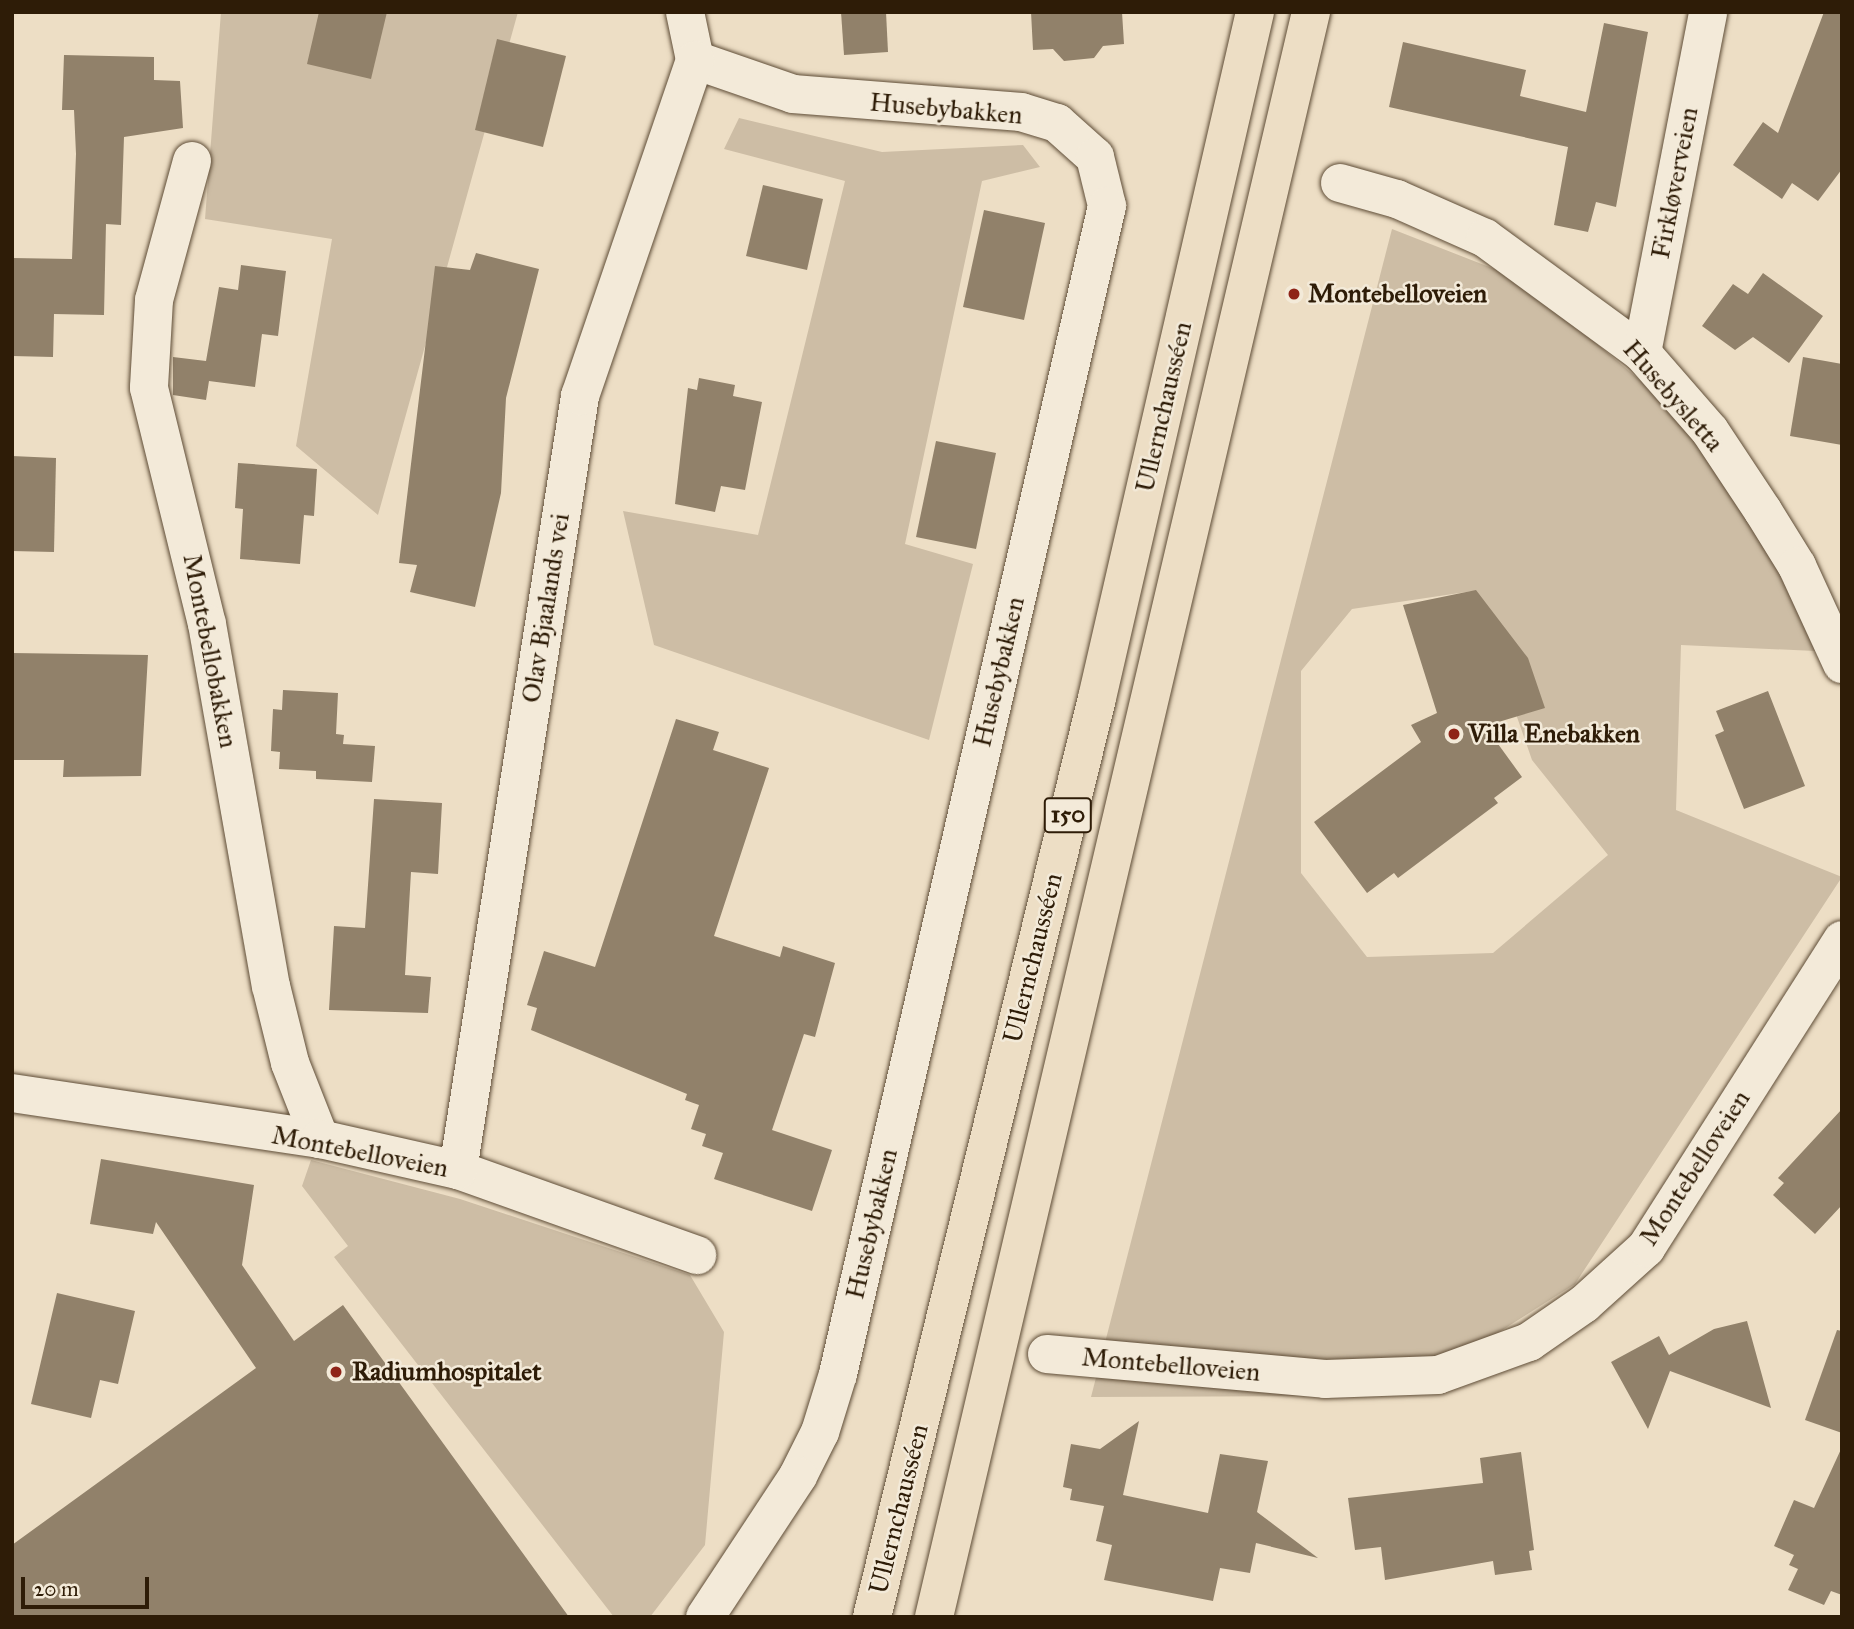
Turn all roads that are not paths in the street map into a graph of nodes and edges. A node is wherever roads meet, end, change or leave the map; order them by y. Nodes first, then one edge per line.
1 (685, 12) edge
2 (1255, 12) edge
3 (1311, 12) edge
4 (1708, 12) edge
5 (695, 60) junction
6 (192, 161) dead end
7 (1340, 183) dead end
8 (1642, 353) junction
9 (1842, 664) edge
10 (1842, 940) edge
11 (12, 1093) edge
12 (320, 1139) junction
13 (458, 1170) junction
14 (697, 1255) dead end
15 (1047, 1354) dead end
16 (705, 1617) edge
17 (872, 1617) edge
18 (934, 1617) edge

1 - 5 street
2 - 17 highway, Ullernchausséen / 150
3 - 18 highway, Ullernchausséen / 150
4 - 8 street, Firkløverveien
5 - 13 street, Olav Bjaalands vei
5 - 16 street, Husebybakken
6 - 12 street, Montebellobakken
7 - 8 street, Husebysletta
8 - 9 street, Husebysletta
10 - 15 street, Montebelloveien
11 - 12 street, Montebelloveien
12 - 13 street, Montebelloveien
13 - 14 street, Montebelloveien

